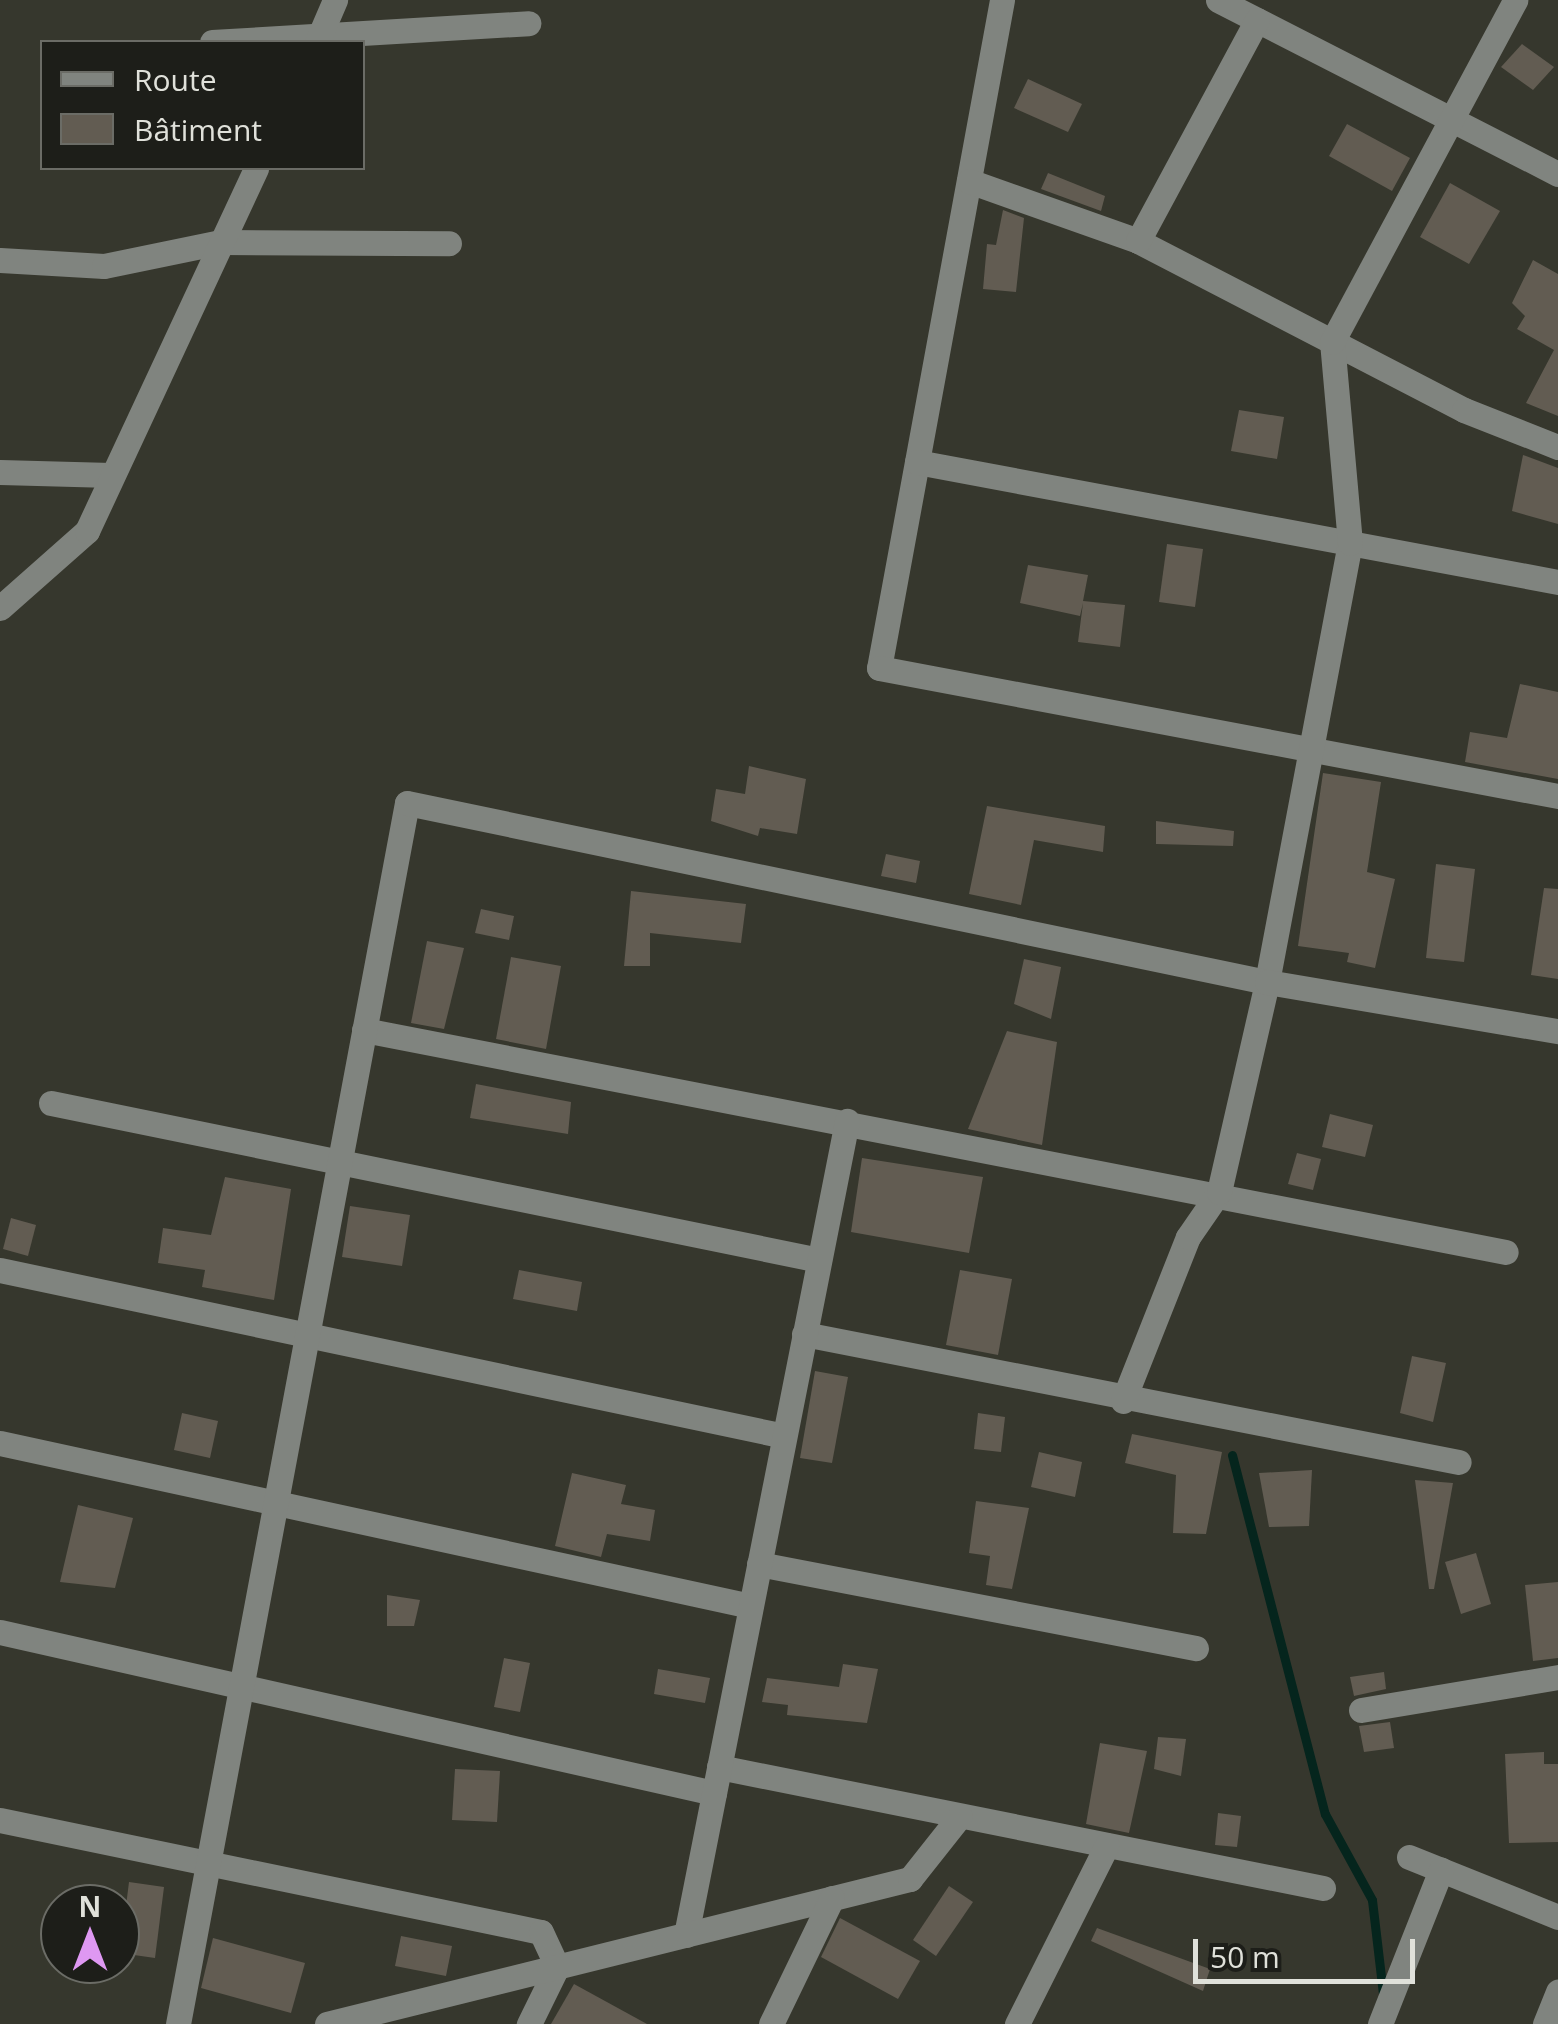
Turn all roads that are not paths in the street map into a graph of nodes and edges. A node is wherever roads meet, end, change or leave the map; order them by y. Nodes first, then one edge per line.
1 (335, 0) edge
2 (1002, 0) edge
3 (1218, 0) edge
4 (1515, 0) edge
5 (1257, 20) junction
6 (528, 24) dead end
7 (318, 40) edge
8 (330, 40) edge
9 (1450, 121) junction
10 (255, 170) edge
11 (1558, 174) edge
12 (969, 181) junction
13 (221, 242) junction
14 (1138, 242) junction
15 (449, 244) dead end
16 (0, 260) edge
17 (1332, 342) junction
18 (1558, 447) edge
19 (917, 462) junction
20 (0, 472) edge
21 (111, 475) junction
22 (1350, 543) junction
23 (1558, 582) edge
24 (0, 608) edge
25 (1311, 749) junction
26 (1558, 796) edge
27 (1267, 982) junction
28 (364, 1030) junction
29 (1558, 1031) edge
30 (51, 1103) dead end
31 (847, 1121) junction
32 (340, 1162) junction
33 (1219, 1192) junction
34 (1506, 1252) dead end
35 (819, 1260) junction
36 (0, 1270) edge
37 (804, 1334) junction
38 (307, 1335) junction
39 (1122, 1400) junction
40 (784, 1436) junction
41 (0, 1443) edge
42 (1458, 1462) dead end
43 (276, 1503) junction
44 (759, 1564) junction
45 (751, 1606) junction
46 (0, 1632) edge
47 (1196, 1648) dead end
48 (1558, 1677) edge
49 (242, 1686) junction
50 (1361, 1710) dead end
51 (719, 1767) junction
52 (714, 1793) junction
53 (960, 1816) junction
54 (0, 1820) edge
55 (1106, 1844) junction
56 (1410, 1857) dead end
57 (208, 1863) junction
58 (1441, 1870) junction
59 (1322, 1888) dead end
60 (832, 1898) junction
61 (1558, 1917) edge
62 (686, 1935) junction
63 (557, 1967) junction
64 (1558, 1992) edge
65 (178, 2024) edge
66 (327, 2024) edge
67 (529, 2024) edge
68 (771, 2024) edge
69 (1017, 2024) edge
70 (1380, 2024) edge
71 (1545, 2024) edge

1 - 7 street
2 - 12 street
3 - 5 street
4 - 9 street
5 - 9 street
5 - 14 street
6 - 8 street
9 - 11 street
9 - 17 street
10 - 13 street
12 - 14 street
12 - 19 street
13 - 15 street
13 - 16 street
13 - 21 street
14 - 17 street
17 - 18 street
17 - 22 street
19 - 22 street
19 - 25 street
20 - 21 street
21 - 24 street
22 - 23 street
22 - 25 street
25 - 26 street
25 - 27 street
27 - 28 street
27 - 29 street
27 - 33 street
28 - 31 street
28 - 32 street
30 - 32 street
31 - 33 street
31 - 35 street
32 - 35 street
32 - 38 street
33 - 34 street
33 - 39 street
35 - 37 street
36 - 38 street
37 - 39 street
37 - 40 street
38 - 40 street
38 - 43 street
39 - 42 street
40 - 44 street
41 - 43 street
43 - 45 street
43 - 49 street
44 - 45 street
44 - 47 street
45 - 51 street
46 - 49 street
48 - 50 street
49 - 52 street
49 - 57 street
51 - 52 street
51 - 53 street
52 - 62 street
53 - 55 street
53 - 60 street
54 - 57 street
55 - 59 street
55 - 69 street
56 - 58 street
57 - 63 street
57 - 65 street
58 - 61 street
58 - 70 street
60 - 62 street
60 - 68 street
62 - 63 street
63 - 66 street
63 - 67 street
64 - 71 street

